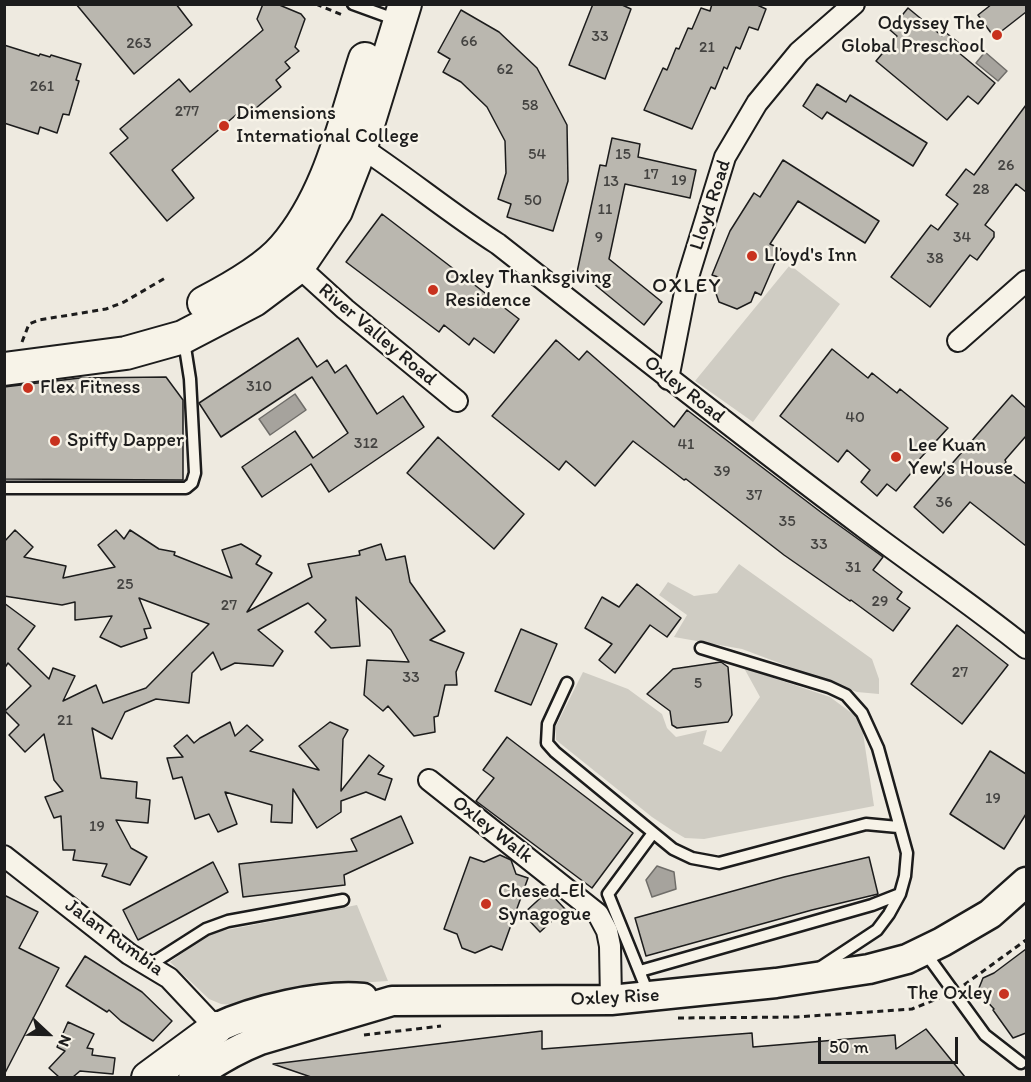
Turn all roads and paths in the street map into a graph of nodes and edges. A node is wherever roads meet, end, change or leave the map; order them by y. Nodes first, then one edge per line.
1 (854, 4) edge
2 (384, 10) edge
3 (351, 140) junction
4 (290, 259) junction
5 (167, 277) dead end
6 (1026, 281) edge
7 (183, 337) junction
8 (958, 341) dead end
9 (10, 357) edge
10 (668, 379) junction
11 (457, 401) dead end
12 (4, 488) edge
13 (701, 648) dead end
14 (1026, 648) edge
15 (567, 682) dead end
16 (429, 780) dead end
17 (898, 827) junction
18 (653, 833) junction
19 (4, 856) edge
20 (1026, 882) edge
21 (900, 894) junction
22 (343, 900) dead end
23 (924, 951) junction
24 (148, 966) junction
25 (803, 979) junction
26 (644, 984) junction
27 (611, 1000) junction
28 (392, 1001) junction
29 (216, 1028) junction
30 (1021, 1063) dead end
31 (148, 1077) edge
32 (193, 1077) edge

1 - 10 street, Lloyd Road
2 - 3 main road
3 - 4 main road
3 - 10 street, Oxley Road
4 - 7 main road
4 - 9 main road
4 - 11 street, River Valley Road
5 - 9 path
6 - 8 street
7 - 9 main road
7 - 12 lane
10 - 14 street, Oxley Road
13 - 17 lane
15 - 18 lane
16 - 27 street, Oxley Walk
17 - 18 lane
17 - 21 lane
18 - 26 lane
19 - 24 street, Jalan Rumbia
20 - 23 main road, Oxley Rise
21 - 25 lane
21 - 26 lane
22 - 24 lane
23 - 25 main road, Oxley Rise
23 - 30 lane
24 - 29 street, Jalan Rumbia
25 - 26 main road, Oxley Rise
26 - 27 main road, Oxley Rise
27 - 28 main road, Oxley Rise
28 - 29 main road
28 - 32 main road, Oxley Rise
29 - 31 main road

